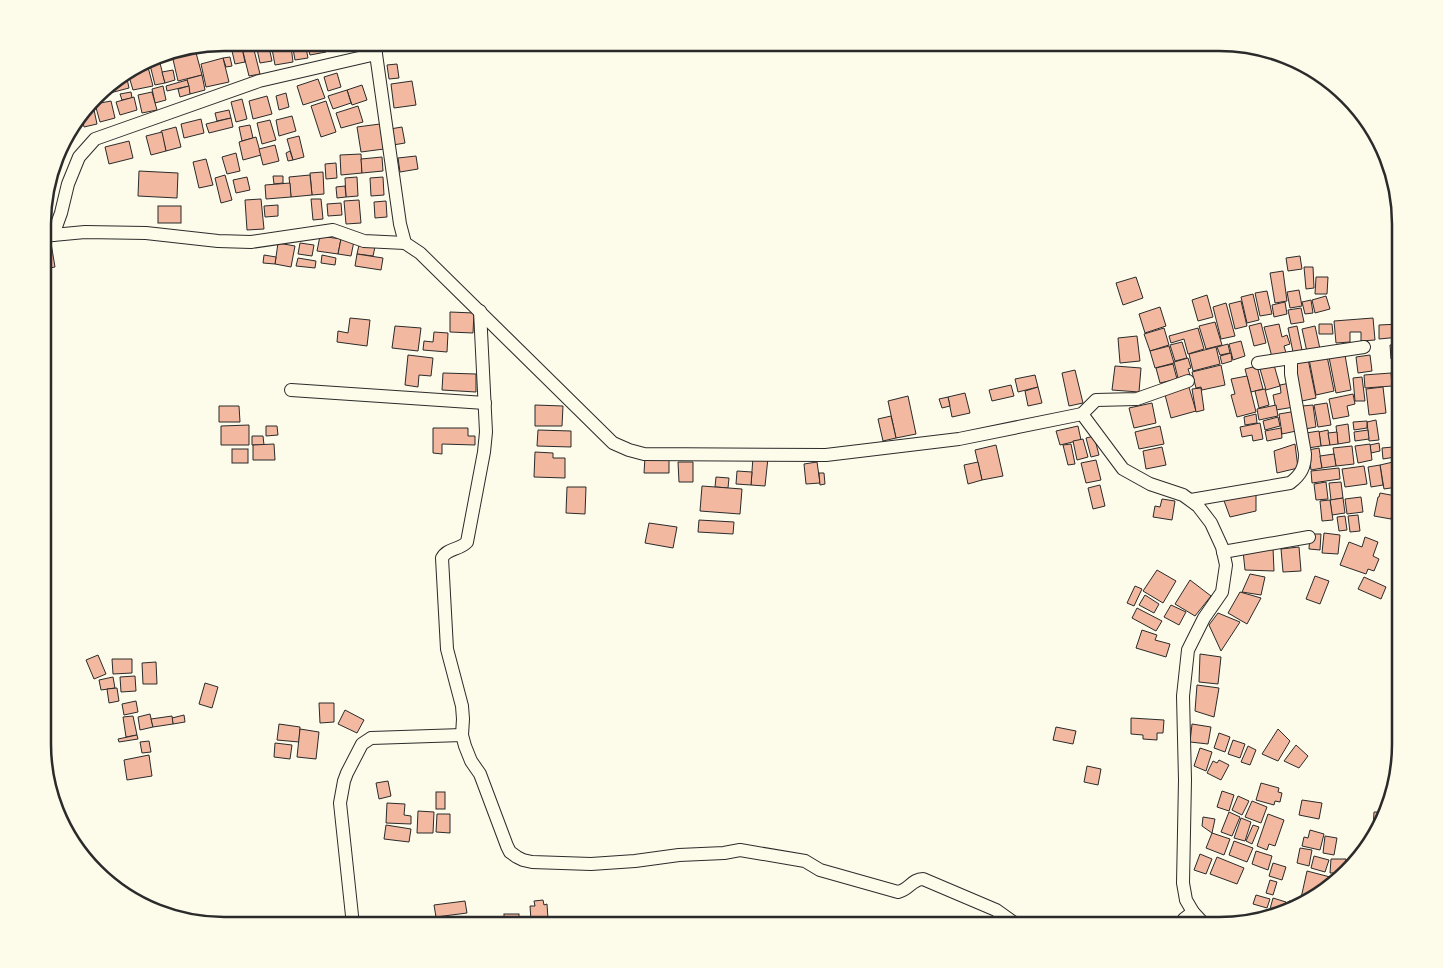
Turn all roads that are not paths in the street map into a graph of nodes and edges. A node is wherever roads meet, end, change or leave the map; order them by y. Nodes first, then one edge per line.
1 (362, 52) edge
2 (377, 52) edge
3 (51, 231) edge
4 (51, 235) edge
5 (405, 243) junction
6 (480, 311) junction
7 (1364, 347) dead end
8 (1291, 358) junction
9 (1258, 363) dead end
10 (1188, 381) dead end
11 (291, 390) dead end
12 (485, 403) junction
13 (1082, 414) junction
14 (1191, 500) junction
15 (1309, 537) dead end
16 (1223, 552) junction
17 (462, 735) junction
18 (1193, 912) junction
19 (1005, 916) edge
20 (1187, 916) edge
21 (1197, 916) edge
22 (353, 917) edge

1 - 3 street
2 - 5 street
4 - 5 street
5 - 6 street
6 - 12 street
6 - 13 street
7 - 8 street
8 - 9 street
8 - 14 street
10 - 13 street
11 - 12 street
12 - 17 street
13 - 14 street
14 - 16 street
15 - 16 street
16 - 18 street
17 - 19 street
17 - 22 street
18 - 20 street
18 - 21 street

